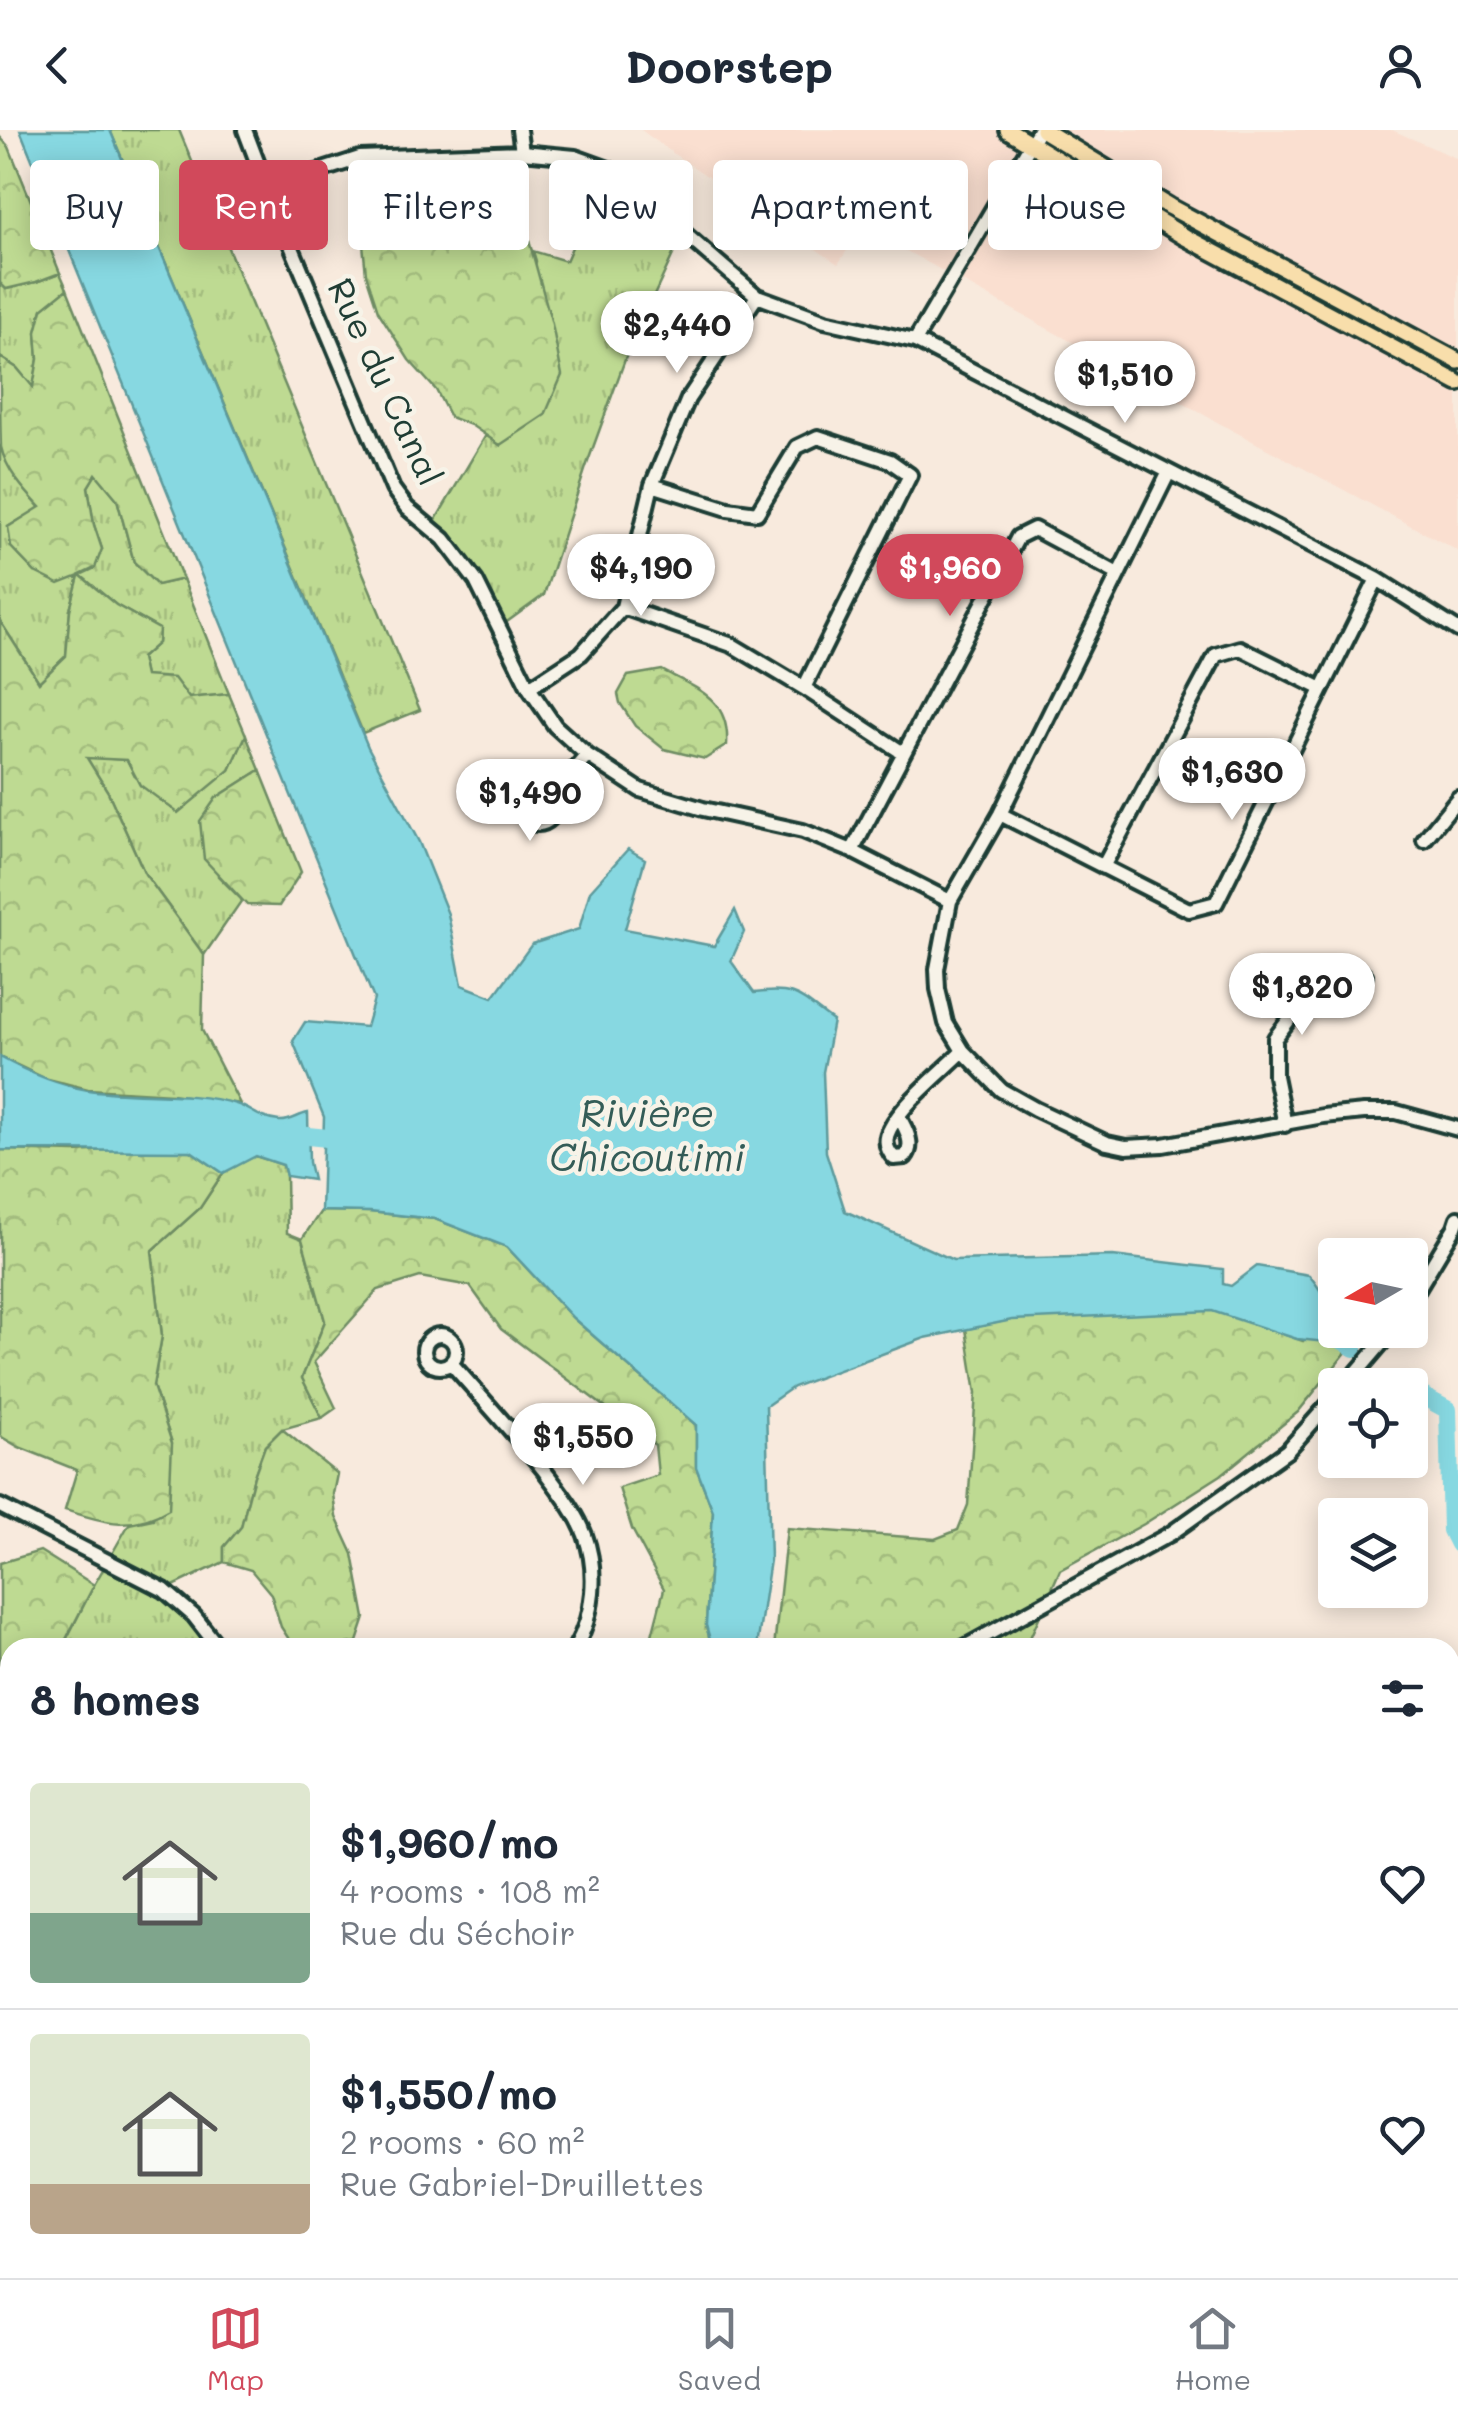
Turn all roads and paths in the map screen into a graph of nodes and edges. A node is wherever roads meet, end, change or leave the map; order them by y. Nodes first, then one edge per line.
1 (245, 130) edge
2 (519, 130) edge
3 (1008, 130) edge
4 (1038, 135) edge
5 (522, 152) junction
6 (256, 160) edge
7 (328, 168) edge
8 (292, 250) edge
9 (757, 296) junction
10 (916, 341) junction
11 (1458, 361) edge
12 (1458, 383) edge
13 (1168, 472) junction
14 (652, 485) junction
15 (1118, 574) junction
16 (1377, 579) junction
17 (623, 608) junction
18 (1458, 630) edge
19 (529, 688) junction
20 (804, 688) junction
21 (1322, 689) junction
22 (903, 753) junction
23 (587, 755) junction
24 (551, 797) dead end
25 (1458, 798) edge
26 (1000, 814) junction
27 (1424, 840) dead end
28 (852, 851) junction
29 (1103, 868) junction
30 (950, 902) junction
31 (1365, 975) dead end
32 (963, 1051) junction
33 (899, 1117) dead end
34 (1285, 1124) junction
35 (1458, 1130) edge
36 (1458, 1218) edge
37 (1428, 1273) edge
38 (1378, 1348) edge
39 (452, 1363) dead end
40 (1361, 1368) edge
41 (1318, 1416) edge
42 (0, 1506) edge
43 (211, 1638) edge
44 (580, 1638) edge
45 (981, 1638) edge

1 - 6 street, Rue du Canal
2 - 5 street
3 - 4 main road
4 - 10 street
4 - 11 main road
4 - 12 main road
5 - 7 street
5 - 9 street
8 - 19 street, Rue du Canal
9 - 10 street
9 - 14 street
10 - 13 street
13 - 15 street
13 - 16 street
14 - 17 street
14 - 20 street
15 - 22 street
15 - 26 street
16 - 18 street
16 - 21 street
17 - 19 street
17 - 20 street
19 - 23 street, Rue du Canal
20 - 22 street
21 - 29 street
21 - 29 street
22 - 28 street
23 - 24 street
23 - 28 street, Rue du Canal
25 - 27 street
26 - 29 street
26 - 30 street
28 - 30 street, Rue du Canal
30 - 32 street
31 - 34 street
32 - 33 street
32 - 34 street
34 - 35 street
36 - 37 street
38 - 40 street
39 - 44 street
41 - 45 street
42 - 43 street

